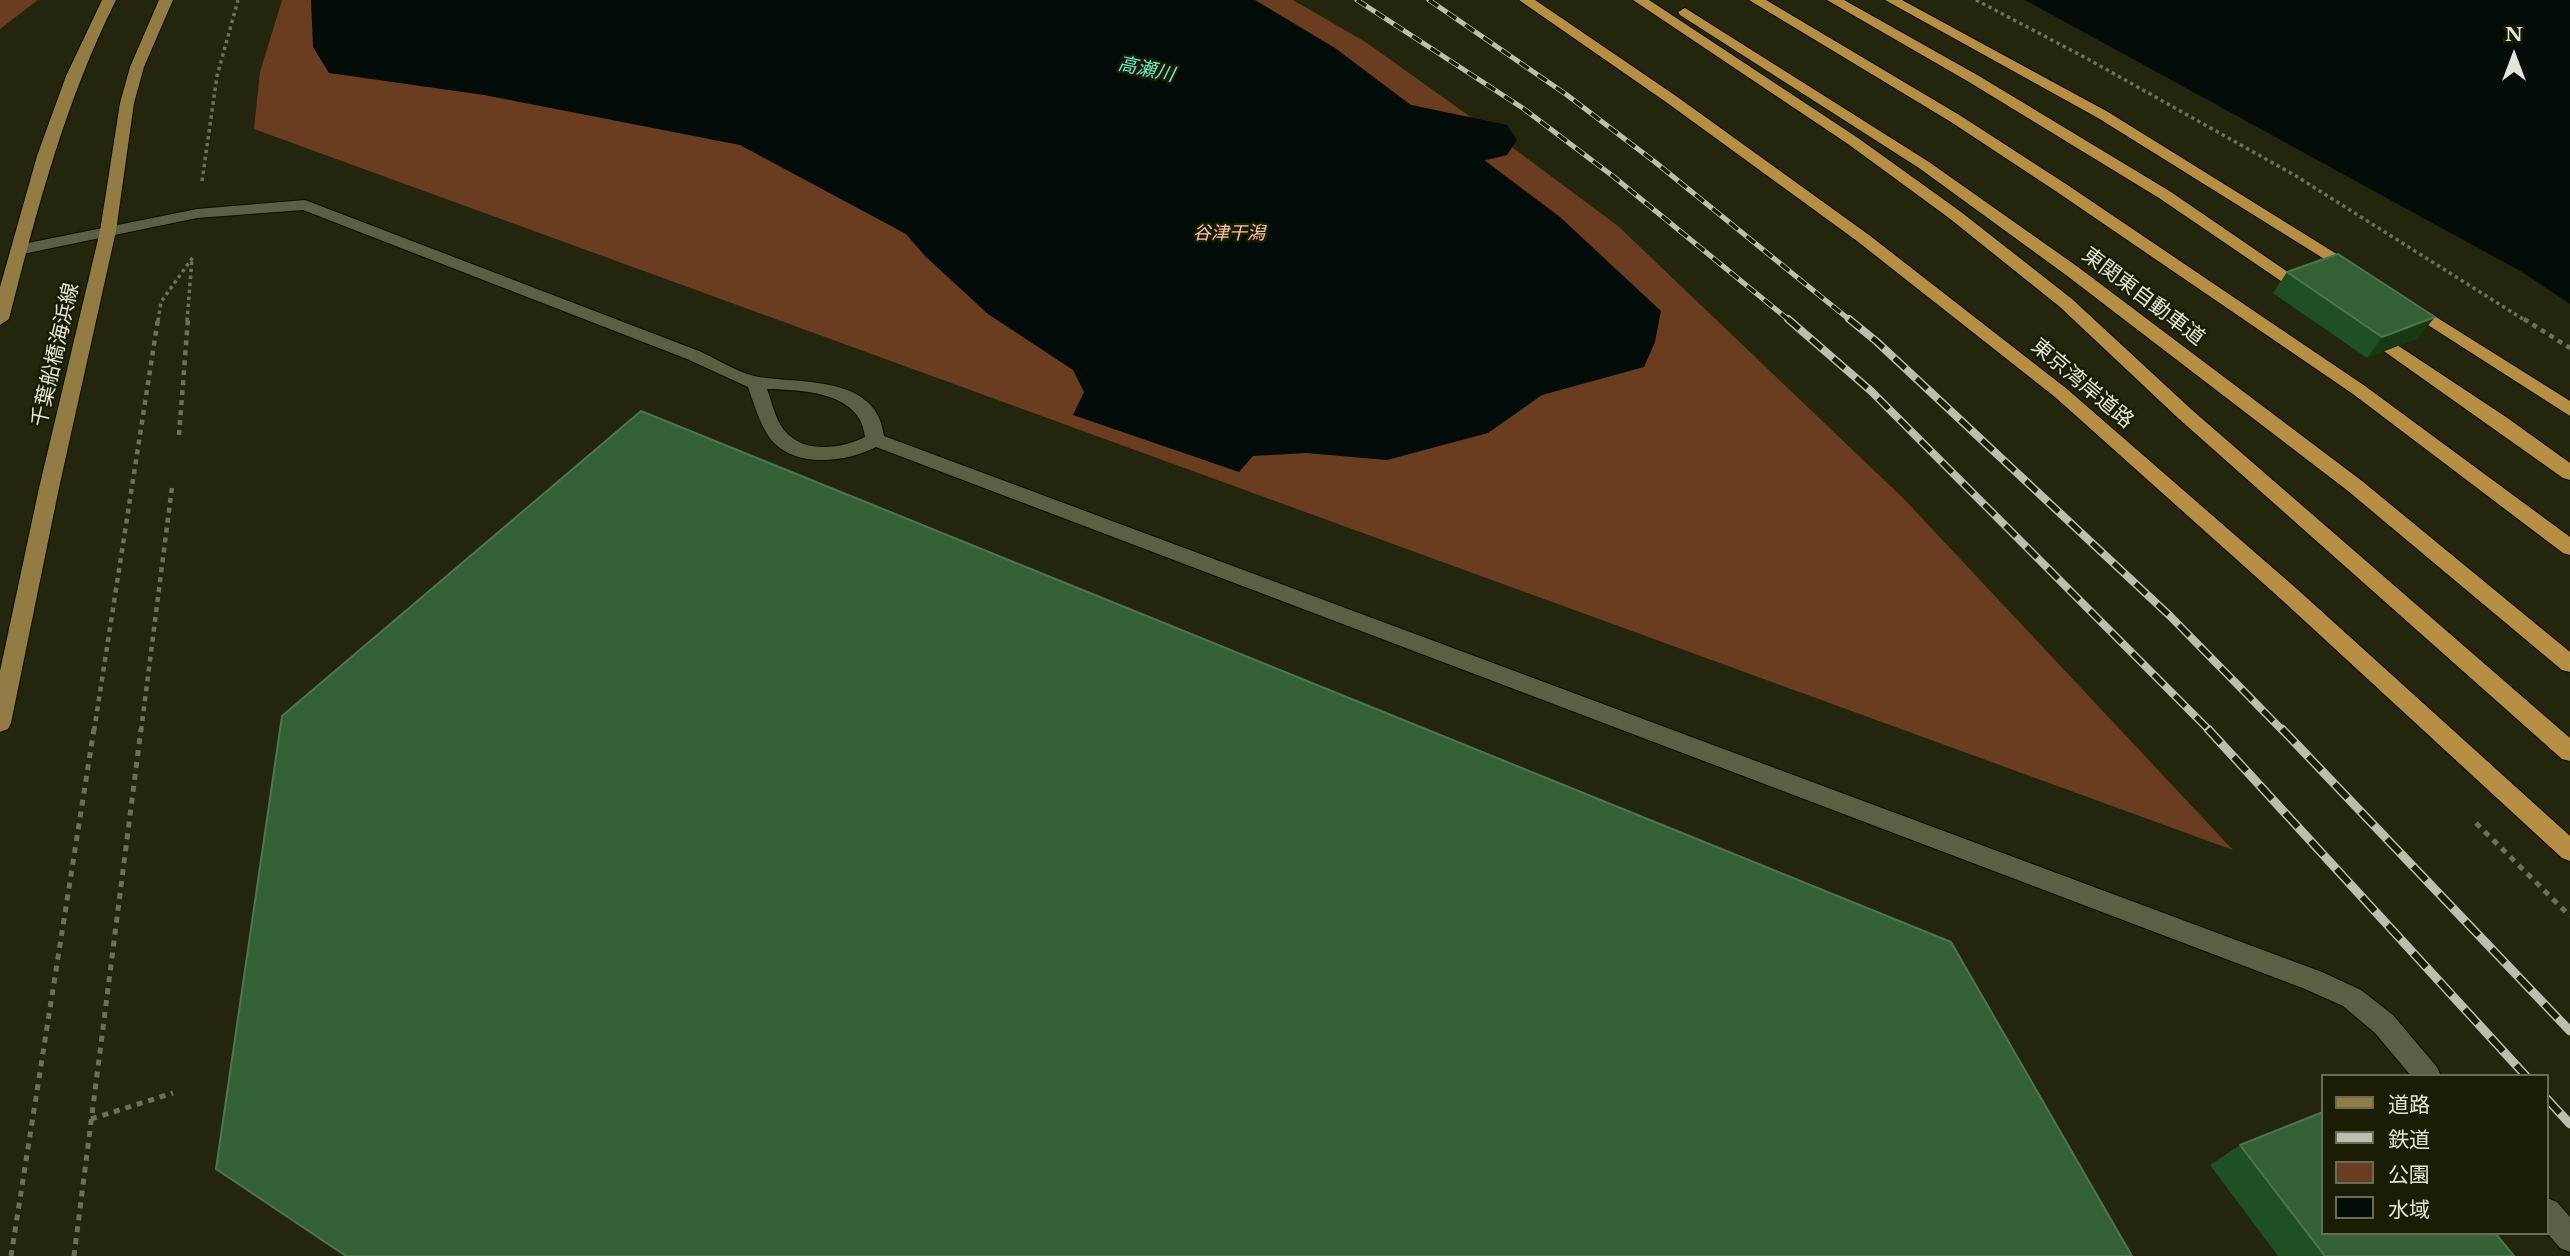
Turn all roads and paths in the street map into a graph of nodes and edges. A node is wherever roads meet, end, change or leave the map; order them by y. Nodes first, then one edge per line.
1 (109, 0) edge
2 (166, 0) edge
3 (238, 0) edge
4 (1525, 0) edge
5 (1640, 0) edge
6 (1664, 0) edge
7 (1756, 0) edge
8 (1834, 0) edge
9 (1892, 0) edge
10 (1976, 0) edge
11 (197, 212) junction
12 (108, 231) junction
13 (18, 250) junction
14 (192, 257) junction
15 (2369, 279) edge
16 (2391, 293) edge
17 (2327, 304) edge
18 (0, 319) edge
19 (2361, 327) edge
20 (2570, 348) edge
21 (755, 383) junction
22 (2570, 410) edge
23 (179, 435) dead end
24 (875, 440) junction
25 (2570, 473) edge
26 (172, 487) dead end
27 (2570, 548) edge
28 (2570, 664) edge
29 (0, 723) edge
30 (2570, 752) edge
31 (2473, 820) dead end
32 (2570, 851) edge
33 (2570, 916) edge
34 (2426, 1074) edge
35 (173, 1093) dead end
36 (91, 1119) junction
37 (2549, 1214) edge
38 (2570, 1238) edge
39 (11, 1256) edge
40 (74, 1256) edge

1 - 13 main road
2 - 12 main road, 千葉船橋海浜線
3 - 11 path
4 - 32 highway, 東京湾岸道路
5 - 30 highway
6 - 28 highway, 東関東自動車道
7 - 27 highway, 東関東自動車道
8 - 17 highway
9 - 15 highway
10 - 20 path
11 - 12 street
11 - 14 path
11 - 21 street
12 - 13 street
12 - 29 main road, 千葉船橋海浜線
13 - 18 main road
14 - 23 path
14 - 39 path
16 - 22 highway
19 - 25 highway
21 - 24 street
21 - 24 street
24 - 34 street
26 - 36 path
31 - 33 path
35 - 36 path
36 - 40 path
37 - 38 street

